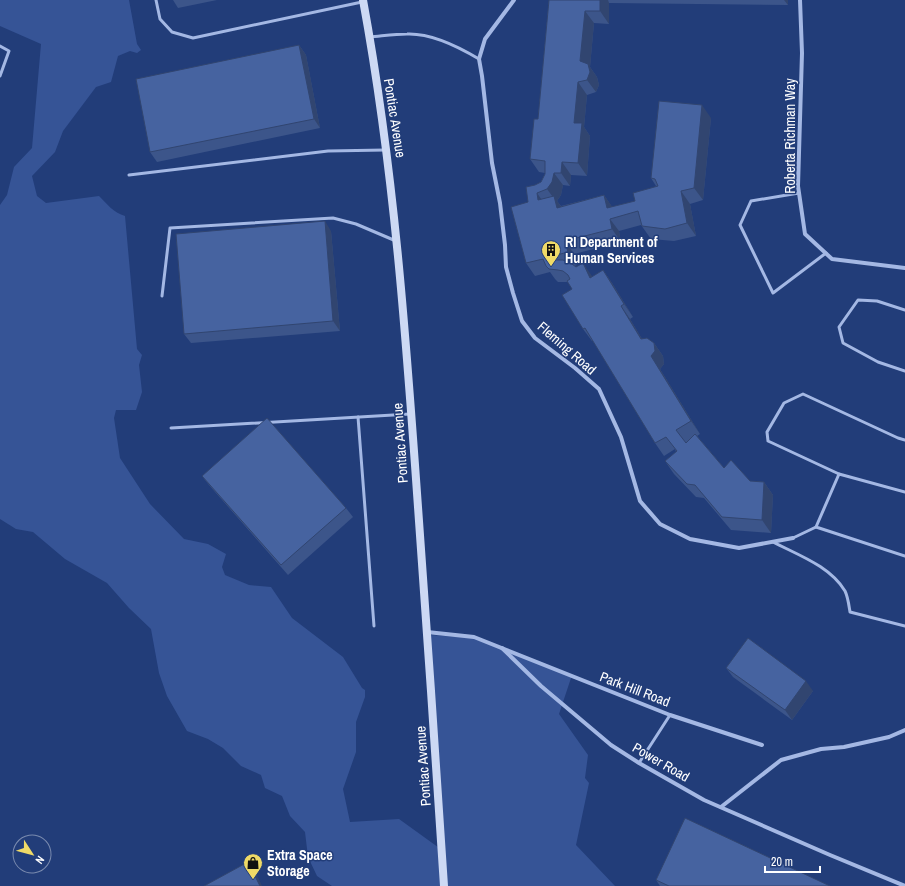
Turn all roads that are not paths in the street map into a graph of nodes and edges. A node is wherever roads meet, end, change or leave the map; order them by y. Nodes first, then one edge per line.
1 (156, 0) edge
2 (514, 0) edge
3 (800, 0) edge
4 (363, 1) edge
5 (369, 37) junction
6 (0, 46) edge
7 (479, 59) junction
8 (0, 76) edge
9 (387, 150) junction
10 (129, 174) dead end
11 (799, 193) junction
12 (397, 241) junction
13 (826, 253) junction
14 (905, 268) edge
15 (162, 296) dead end
16 (905, 310) edge
17 (905, 371) edge
18 (412, 414) junction
19 (358, 417) junction
20 (171, 428) dead end
21 (905, 440) edge
22 (839, 474) junction
23 (905, 492) edge
24 (816, 527) junction
25 (793, 538) joint
26 (772, 542) junction
27 (905, 556) edge
28 (374, 626) dead end
29 (905, 626) edge
30 (426, 632) junction
31 (502, 648) junction
32 (670, 715) junction
33 (905, 730) edge
34 (762, 745) dead end
35 (639, 763) junction
36 (721, 807) junction
37 (444, 886) edge
38 (905, 886) edge

1 - 4 lane
2 - 7 street, Fleming Road
3 - 11 street, Roberta Richman Way
4 - 5 main road, Pontiac Avenue
5 - 7 lane
5 - 9 main road, Pontiac Avenue
6 - 8 lane
7 - 26 street, Fleming Road
9 - 10 lane
9 - 12 main road, Pontiac Avenue
11 - 13 street, Roberta Richman Way
11 - 13 lane
12 - 15 lane
12 - 18 main road, Pontiac Avenue
13 - 14 street, Roberta Richman Way
16 - 17 lane
18 - 19 lane
18 - 30 main road, Pontiac Avenue
19 - 20 lane
19 - 28 lane
21 - 22 lane
22 - 23 lane
22 - 24 lane
24 - 25 lane
24 - 27 lane
25 - 26 street, Fleming Road
26 - 29 lane
30 - 31 street, Power Road
30 - 37 main road, Pontiac Avenue
31 - 32 street, Park Hill Road
31 - 35 street, Power Road
32 - 34 street, Park Hill Road
32 - 35 lane
33 - 36 street
35 - 36 street, Power Road
36 - 38 street, Power Road

